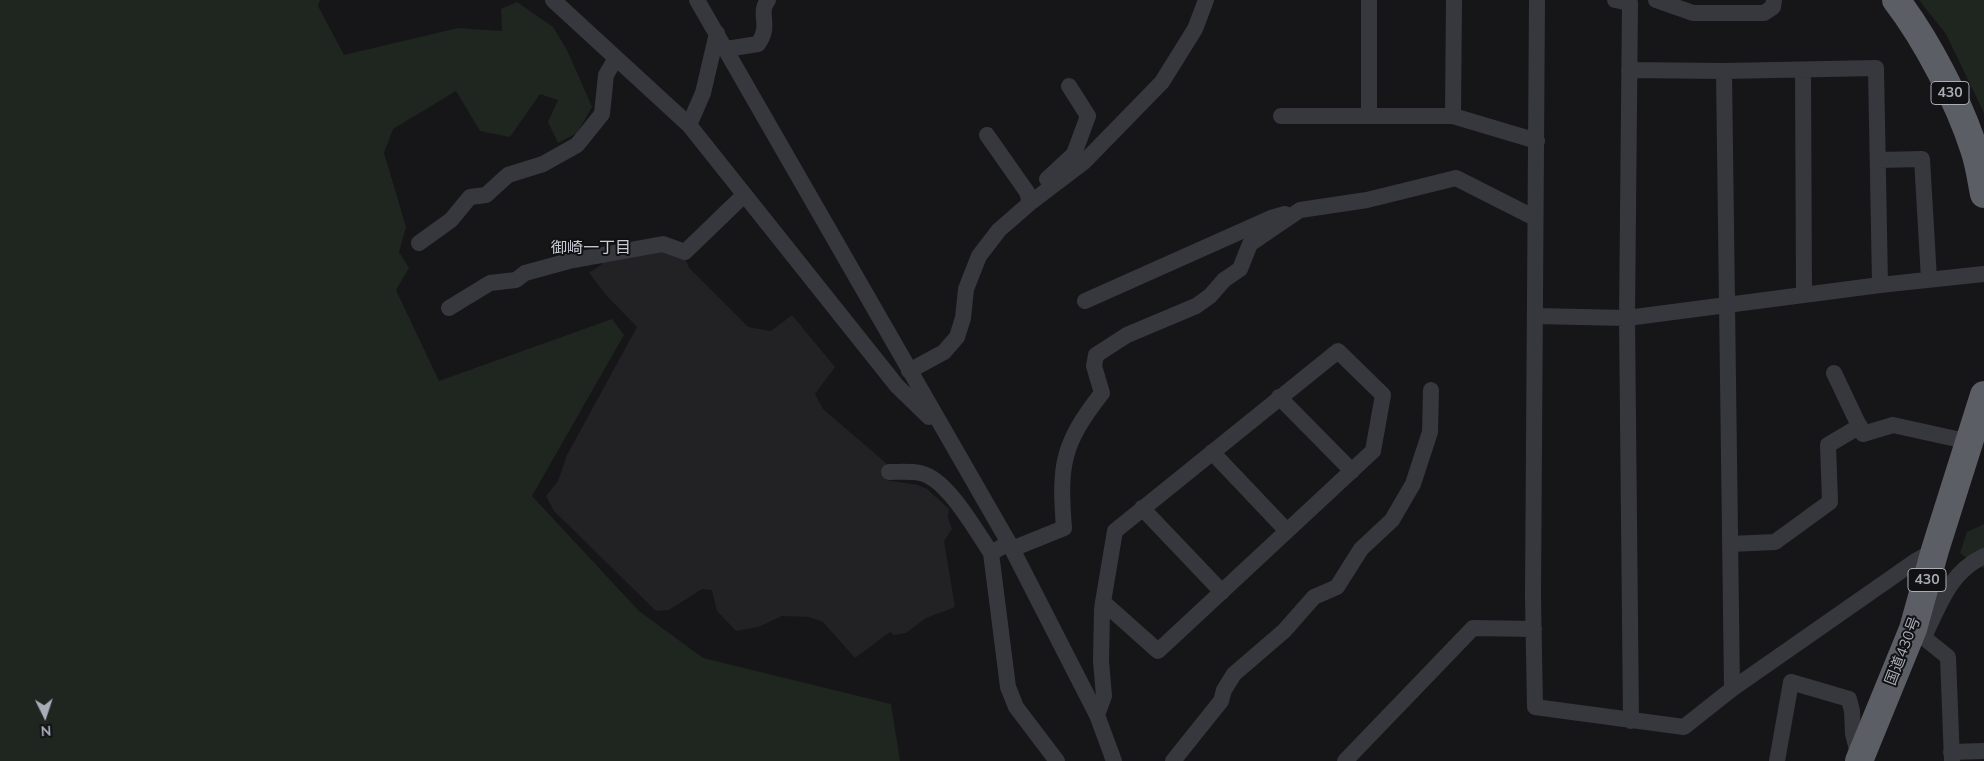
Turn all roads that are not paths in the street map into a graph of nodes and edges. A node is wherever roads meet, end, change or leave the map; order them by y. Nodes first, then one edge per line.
1 (553, 0) edge
2 (696, 0) edge
3 (768, 0) edge
4 (1206, 0) edge
5 (1369, 0) edge
6 (1454, 0) edge
7 (1537, 0) edge
8 (1656, 0) edge
9 (1774, 0) edge
10 (1896, 0) edge
11 (1625, 1) edge
12 (717, 33) junction
13 (726, 49) junction
14 (616, 58) junction
15 (1629, 70) junction
16 (1803, 70) junction
17 (1724, 71) junction
18 (1069, 86) dead end
19 (1281, 116) dead end
20 (1369, 116) junction
21 (1453, 116) junction
22 (689, 125) junction
23 (987, 135) dead end
24 (1537, 141) junction
25 (1878, 160) junction
26 (1984, 194) edge
27 (744, 195) junction
28 (1029, 197) junction
29 (1300, 210) junction
30 (1535, 218) junction
31 (419, 243) dead end
32 (1984, 274) edge
33 (1929, 280) junction
34 (1880, 284) junction
35 (1804, 295) junction
36 (1085, 301) dead end
37 (1727, 305) junction
38 (449, 308) dead end
39 (1536, 316) junction
40 (1627, 318) junction
41 (909, 371) junction
42 (1834, 373) dead end
43 (1431, 390) dead end
44 (1984, 395) edge
45 (1279, 397) junction
46 (1860, 426) junction
47 (940, 427) junction
48 (1970, 442) junction
49 (1212, 452) junction
50 (1352, 471) junction
51 (889, 472) dead end
52 (1142, 508) junction
53 (1287, 531) junction
54 (1730, 544) junction
55 (1010, 546) junction
56 (1935, 550) junction
57 (991, 552) junction
58 (1984, 556) edge
59 (1222, 592) junction
60 (1103, 602) junction
61 (1534, 629) junction
62 (1919, 633) junction
63 (1732, 689) junction
64 (1097, 715) junction
65 (1630, 721) junction
66 (1984, 751) edge
67 (1951, 756) edge
68 (1859, 760) edge
69 (1057, 761) edge
70 (1114, 761) edge
71 (1173, 761) edge
72 (1345, 761) edge
73 (1777, 761) edge

1 - 14 street
2 - 12 street
3 - 13 street
4 - 28 street
5 - 20 street
6 - 21 street
7 - 24 street
8 - 9 street
10 - 26 highway, 430
11 - 15 street
12 - 13 street
12 - 22 street
13 - 41 street
14 - 22 street
14 - 31 street
15 - 17 street
15 - 40 street
16 - 17 street
16 - 25 street
16 - 35 street
17 - 37 street
18 - 28 street
19 - 20 street
20 - 21 street
21 - 24 street
22 - 27 street
23 - 28 street
24 - 30 street
25 - 33 street
25 - 34 street
27 - 38 street
27 - 47 street
28 - 41 street
29 - 30 street
29 - 36 street
29 - 55 street
30 - 39 street
32 - 33 street
33 - 34 street
34 - 35 street
35 - 37 street
37 - 40 street
37 - 54 street
39 - 40 street
39 - 61 street
40 - 65 street
41 - 47 street
42 - 46 street
43 - 71 street
44 - 48 highway, 国道430号 / 430
45 - 49 street
45 - 50 street
45 - 50 street
46 - 48 street
46 - 54 street
47 - 55 street
48 - 56 highway, 国道430号 / 430
49 - 52 street
49 - 53 street
50 - 53 street
51 - 57 street
52 - 59 street
52 - 60 street
53 - 59 street
54 - 63 street
55 - 57 street
55 - 64 street
56 - 62 highway, 国道430号 / 430
56 - 63 street
57 - 69 street
58 - 62 street
59 - 60 street
60 - 64 street
61 - 65 street
61 - 72 street
62 - 67 street
62 - 68 highway, 国道430号 / 430
63 - 65 street
64 - 70 street
66 - 67 street
68 - 73 street

